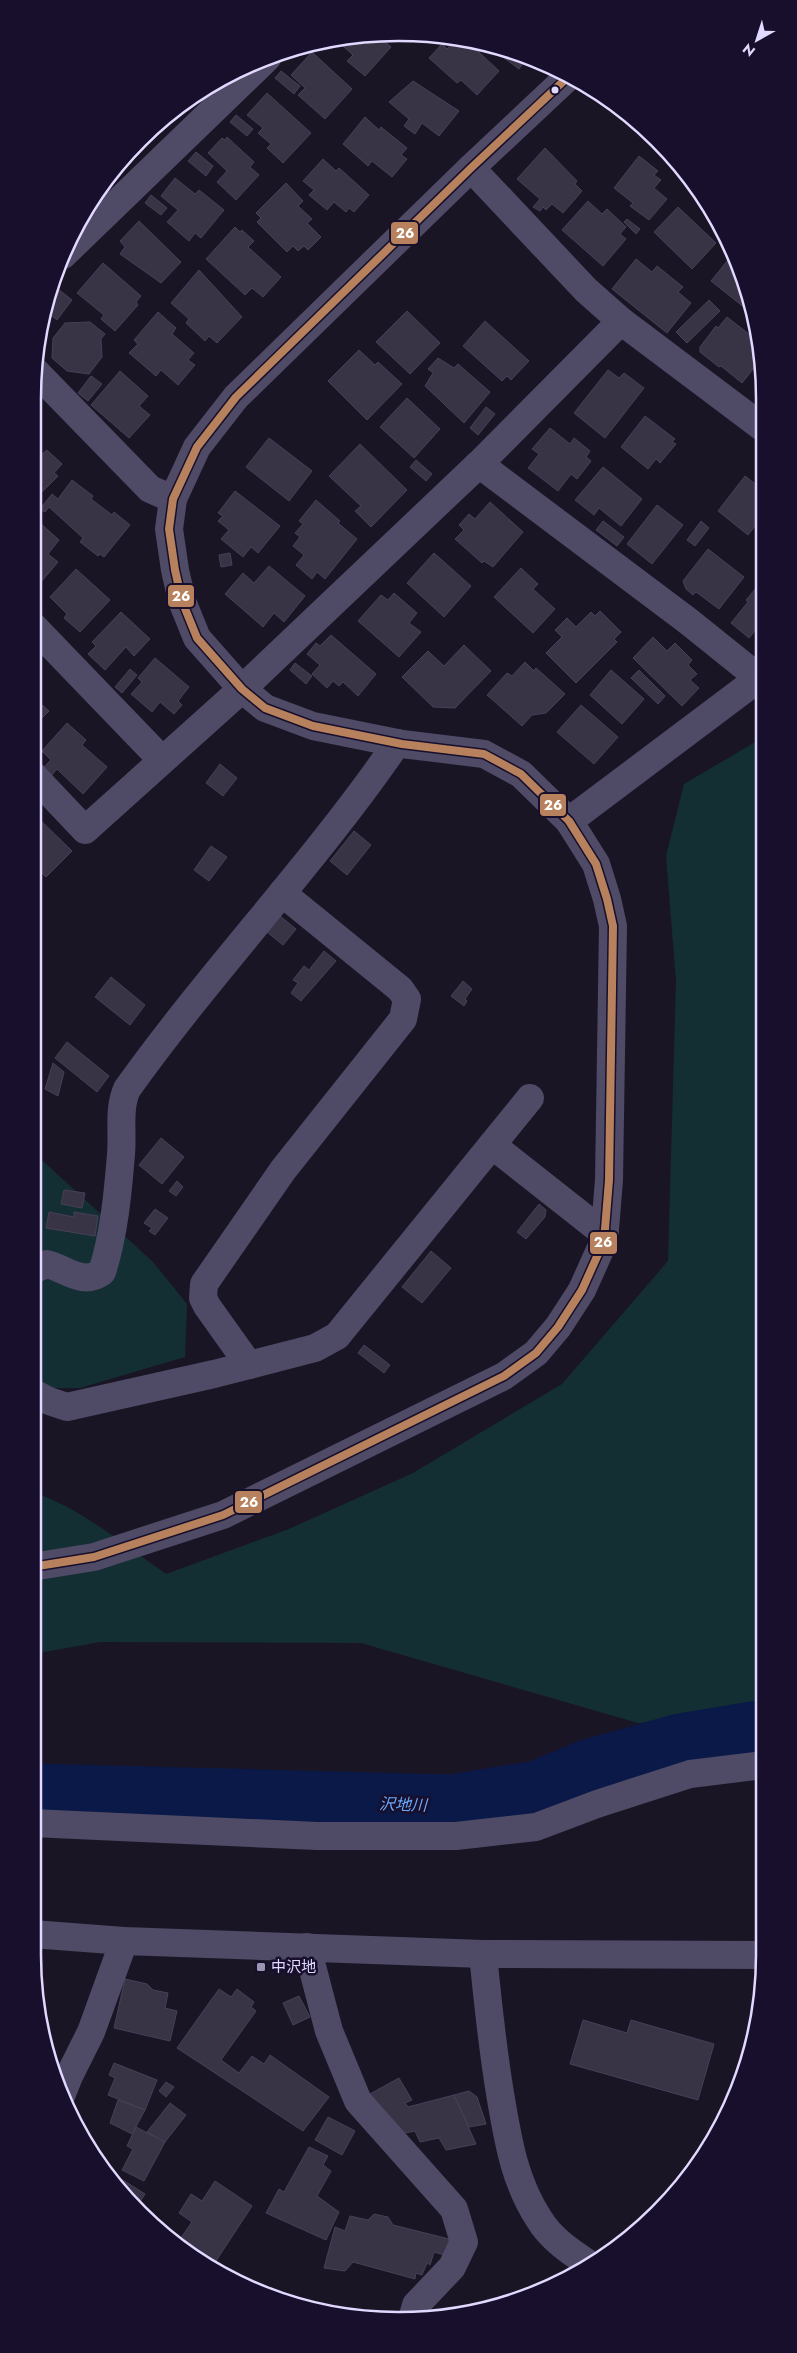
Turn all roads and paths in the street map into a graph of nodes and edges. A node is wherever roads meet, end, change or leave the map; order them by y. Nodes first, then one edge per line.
1 (252, 73) edge
2 (563, 81) edge
3 (470, 168) junction
4 (78, 241) edge
5 (621, 321) junction
6 (42, 378) edge
7 (756, 422) edge
8 (479, 464) junction
9 (173, 498) junction
10 (41, 634) edge
11 (756, 674) edge
12 (756, 680) edge
13 (242, 689) junction
14 (397, 743) junction
15 (162, 760) junction
16 (41, 784) edge
17 (569, 821) junction
18 (282, 893) junction
19 (530, 1098) dead end
20 (492, 1145) junction
21 (605, 1234) junction
22 (41, 1266) edge
23 (249, 1365) junction
24 (41, 1396) edge
25 (41, 1566) edge
26 (756, 1766) edge
27 (41, 1823) edge
28 (41, 1935) edge
29 (124, 1941) junction
30 (307, 1947) junction
31 (483, 1954) junction
32 (756, 1955) edge
33 (66, 2085) edge
34 (584, 2260) edge
35 (414, 2311) edge

1 - 4 street
2 - 3 street
3 - 5 street
3 - 9 street
5 - 7 street
5 - 8 street
6 - 9 street
8 - 11 street
8 - 13 street
9 - 13 street
10 - 15 street
12 - 17 street
13 - 14 street
13 - 15 street
14 - 17 street
14 - 18 street
15 - 16 street
17 - 21 street
18 - 22 street
18 - 23 street
19 - 20 street
20 - 21 street
20 - 23 street
21 - 25 street
23 - 24 street
26 - 27 street
28 - 29 street
29 - 30 street
29 - 33 street
30 - 31 street
30 - 35 street
31 - 32 street
31 - 34 street

